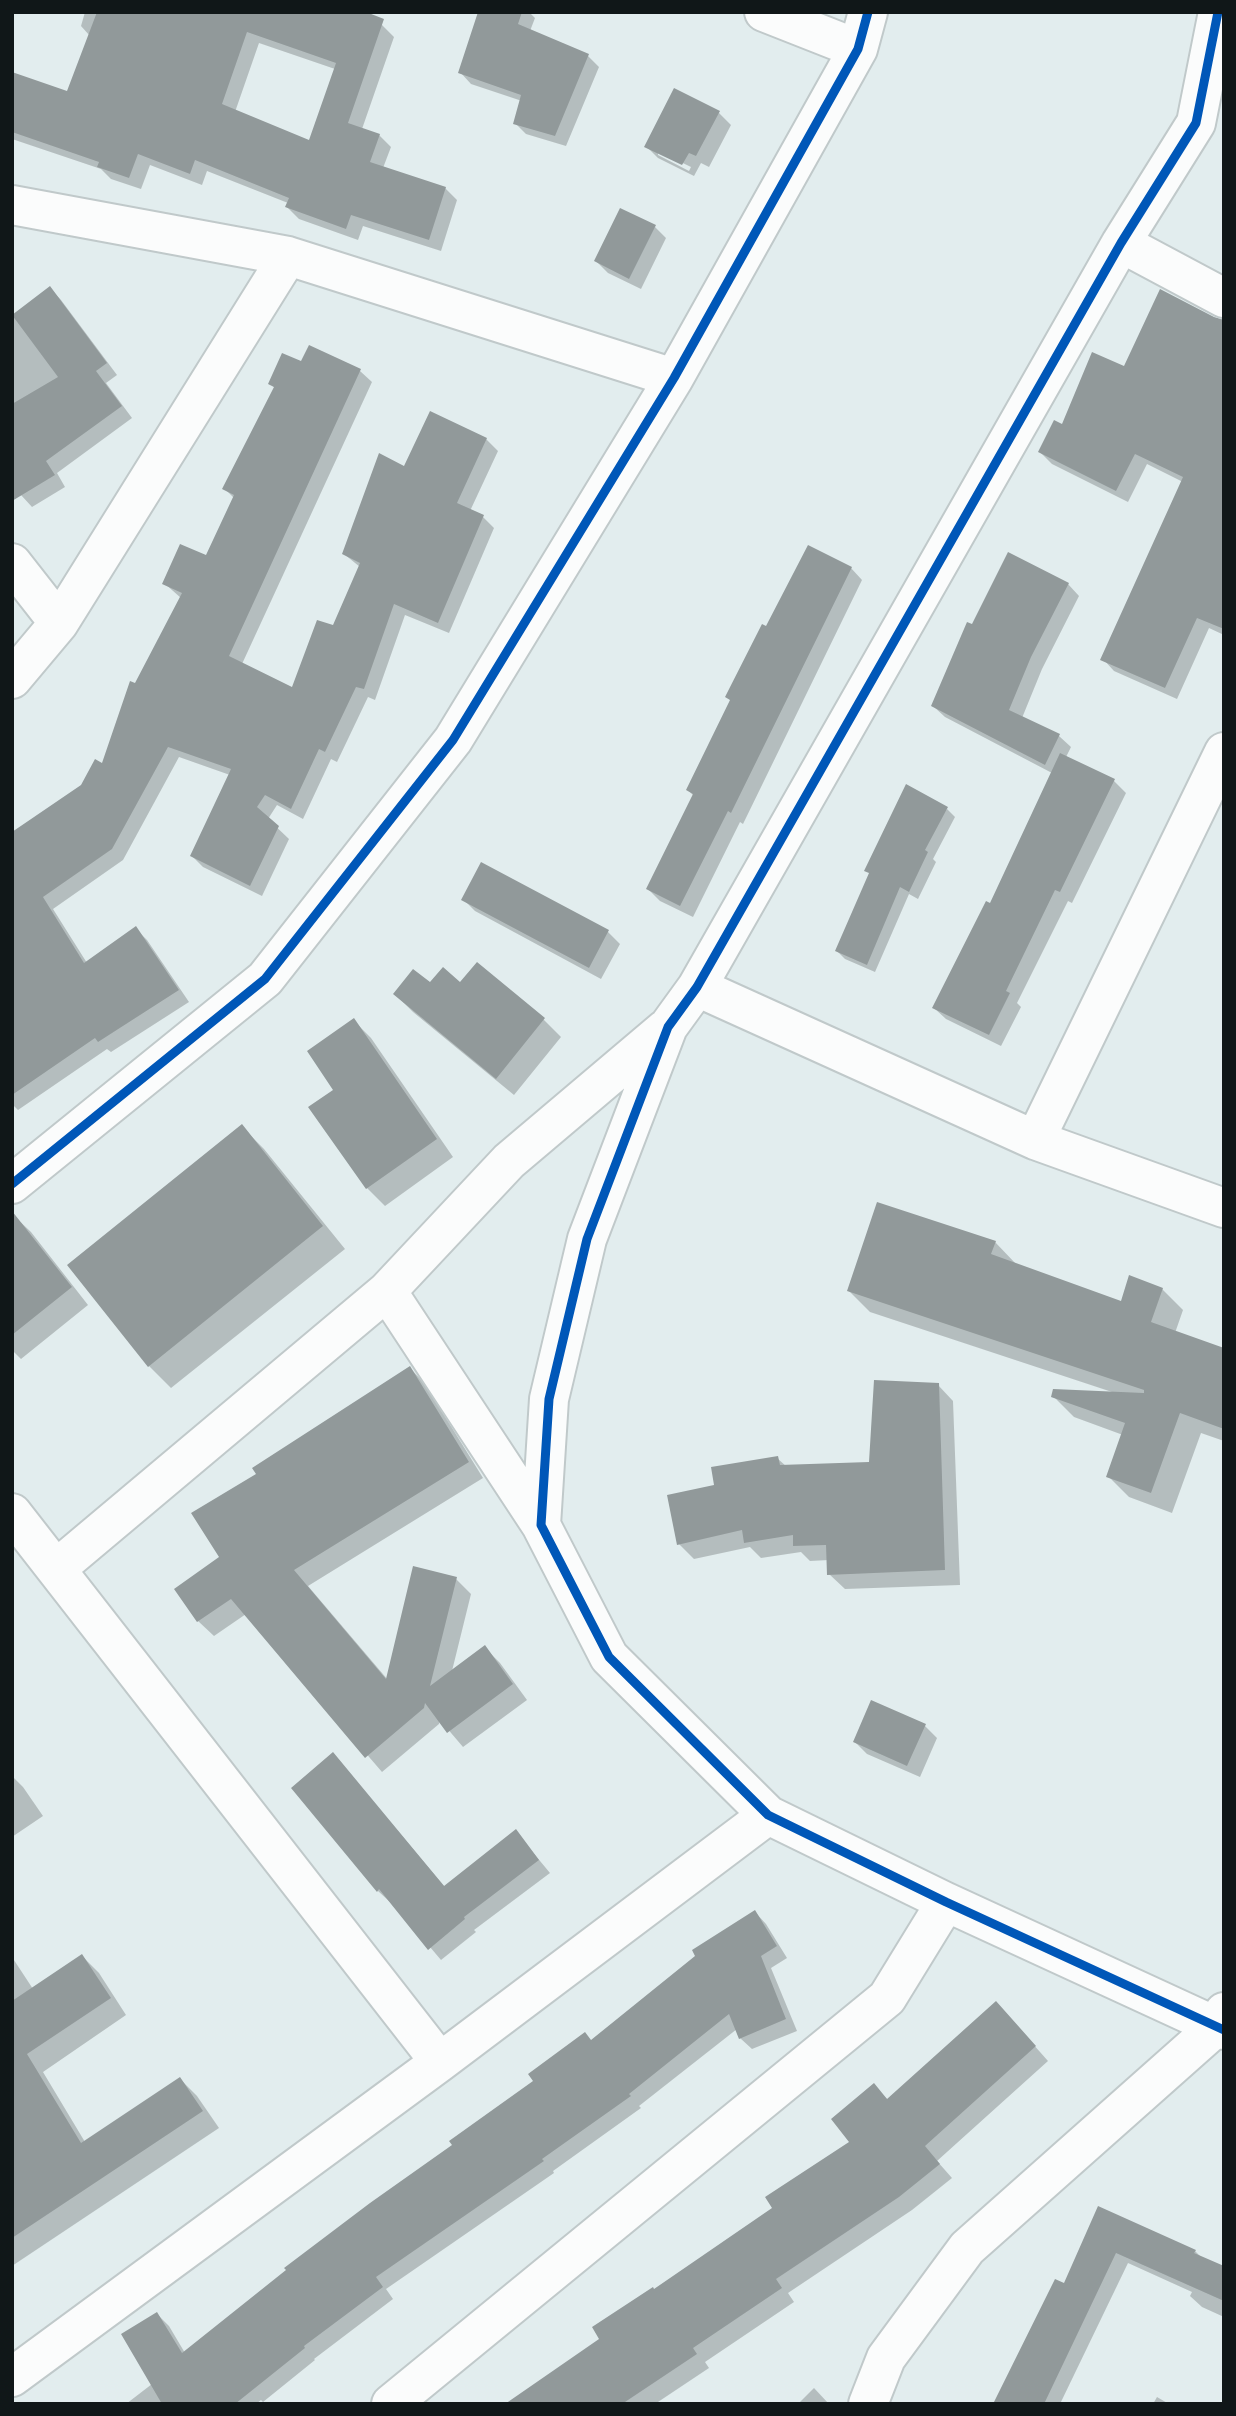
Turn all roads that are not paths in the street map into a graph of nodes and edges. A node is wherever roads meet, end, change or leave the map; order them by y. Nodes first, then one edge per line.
1 (764, 12) edge
2 (868, 12) edge
3 (1218, 12) edge
4 (858, 49) junction
5 (1210, 122) edge
6 (12, 205) edge
7 (1121, 243) junction
8 (288, 256) junction
9 (1224, 298) edge
10 (674, 378) junction
11 (12, 563) edge
12 (59, 623) junction
13 (12, 679) edge
14 (1224, 752) edge
15 (697, 987) junction
16 (668, 1027) junction
17 (1035, 1140) junction
18 (12, 1184) edge
19 (1224, 1208) edge
20 (387, 1291) junction
21 (12, 1513) edge
22 (541, 1525) junction
23 (56, 1569) junction
24 (768, 1815) junction
25 (946, 1902) junction
26 (1221, 2023) edge
27 (440, 2062) junction
28 (12, 2377) edge
29 (391, 2404) edge
30 (868, 2404) edge

1 - 4 street
2 - 4 street
3 - 5 street
4 - 10 street
5 - 7 street
6 - 8 street
7 - 9 street
7 - 15 street
8 - 10 street
8 - 12 street
10 - 18 street
11 - 12 street
12 - 13 street
14 - 17 street
15 - 16 street
15 - 17 street
16 - 20 street
16 - 22 street
17 - 19 street
20 - 22 street
20 - 23 street
21 - 23 street
22 - 24 street
23 - 27 street
24 - 25 street
24 - 27 street
25 - 26 street
25 - 29 street
26 - 30 street
27 - 28 street

